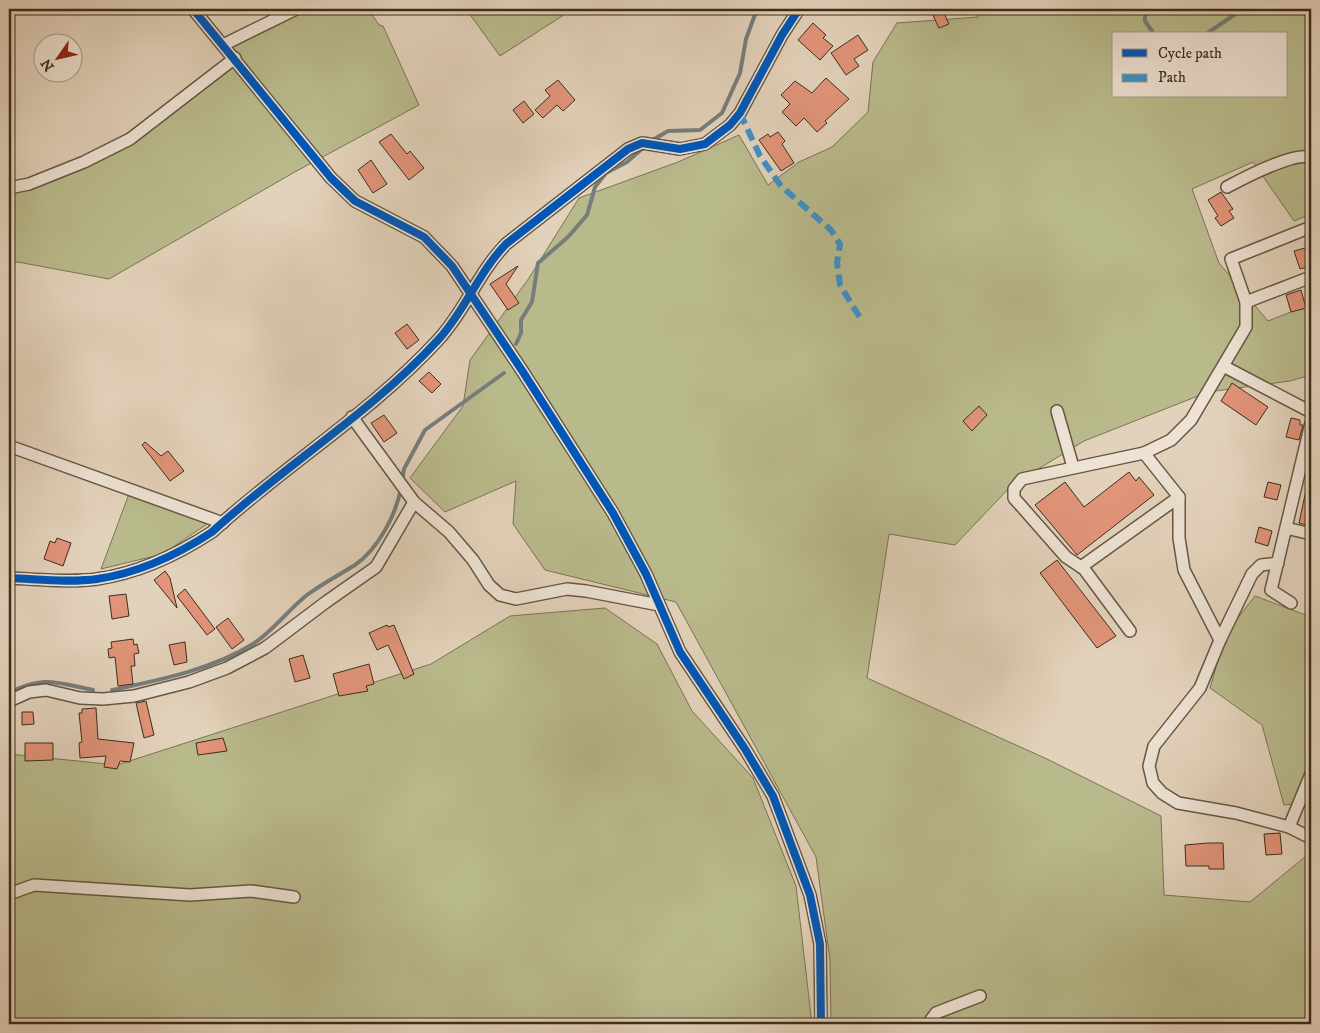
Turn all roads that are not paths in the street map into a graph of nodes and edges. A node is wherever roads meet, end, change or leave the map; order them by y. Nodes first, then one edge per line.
1 (193, 9) edge
2 (296, 9) edge
3 (799, 9) edge
4 (224, 45) junction
5 (235, 58) junction
6 (1311, 158) edge
7 (1227, 187) dead end
8 (9, 188) edge
9 (1311, 227) edge
10 (1311, 277) edge
11 (469, 292) junction
12 (1246, 302) junction
13 (1225, 367) junction
14 (1057, 411) dead end
15 (1311, 412) edge
16 (352, 417) junction
17 (1311, 424) edge
18 (9, 446) edge
19 (1144, 453) junction
20 (1073, 467) junction
21 (1179, 497) junction
22 (414, 502) junction
23 (223, 523) junction
24 (1286, 528) junction
25 (1311, 534) edge
26 (1278, 563) junction
27 (1081, 567) junction
28 (9, 578) edge
29 (1291, 603) dead end
30 (659, 605) junction
31 (1130, 631) dead end
32 (1220, 640) junction
33 (9, 701) edge
34 (1311, 774) edge
35 (1289, 827) junction
36 (1311, 838) edge
37 (9, 894) edge
38 (294, 897) dead end
39 (980, 996) dead end
40 (821, 1024) edge
41 (928, 1024) edge

1 - 4 street
2 - 4 street
3 - 11 street
4 - 5 street
5 - 8 street
5 - 11 street
6 - 7 street
9 - 12 street
10 - 12 street
11 - 16 street
11 - 30 street
12 - 13 street
13 - 15 street
13 - 19 street
14 - 20 street
16 - 22 street
16 - 23 street
17 - 24 street
18 - 23 street
19 - 20 street
19 - 21 street
20 - 27 street
21 - 27 street
21 - 32 street
22 - 30 street
22 - 33 street
23 - 28 street
24 - 25 street
24 - 26 street
26 - 29 street
26 - 32 street
27 - 31 street
30 - 40 street
32 - 35 street
34 - 35 street
35 - 36 street
37 - 38 street
39 - 41 street

